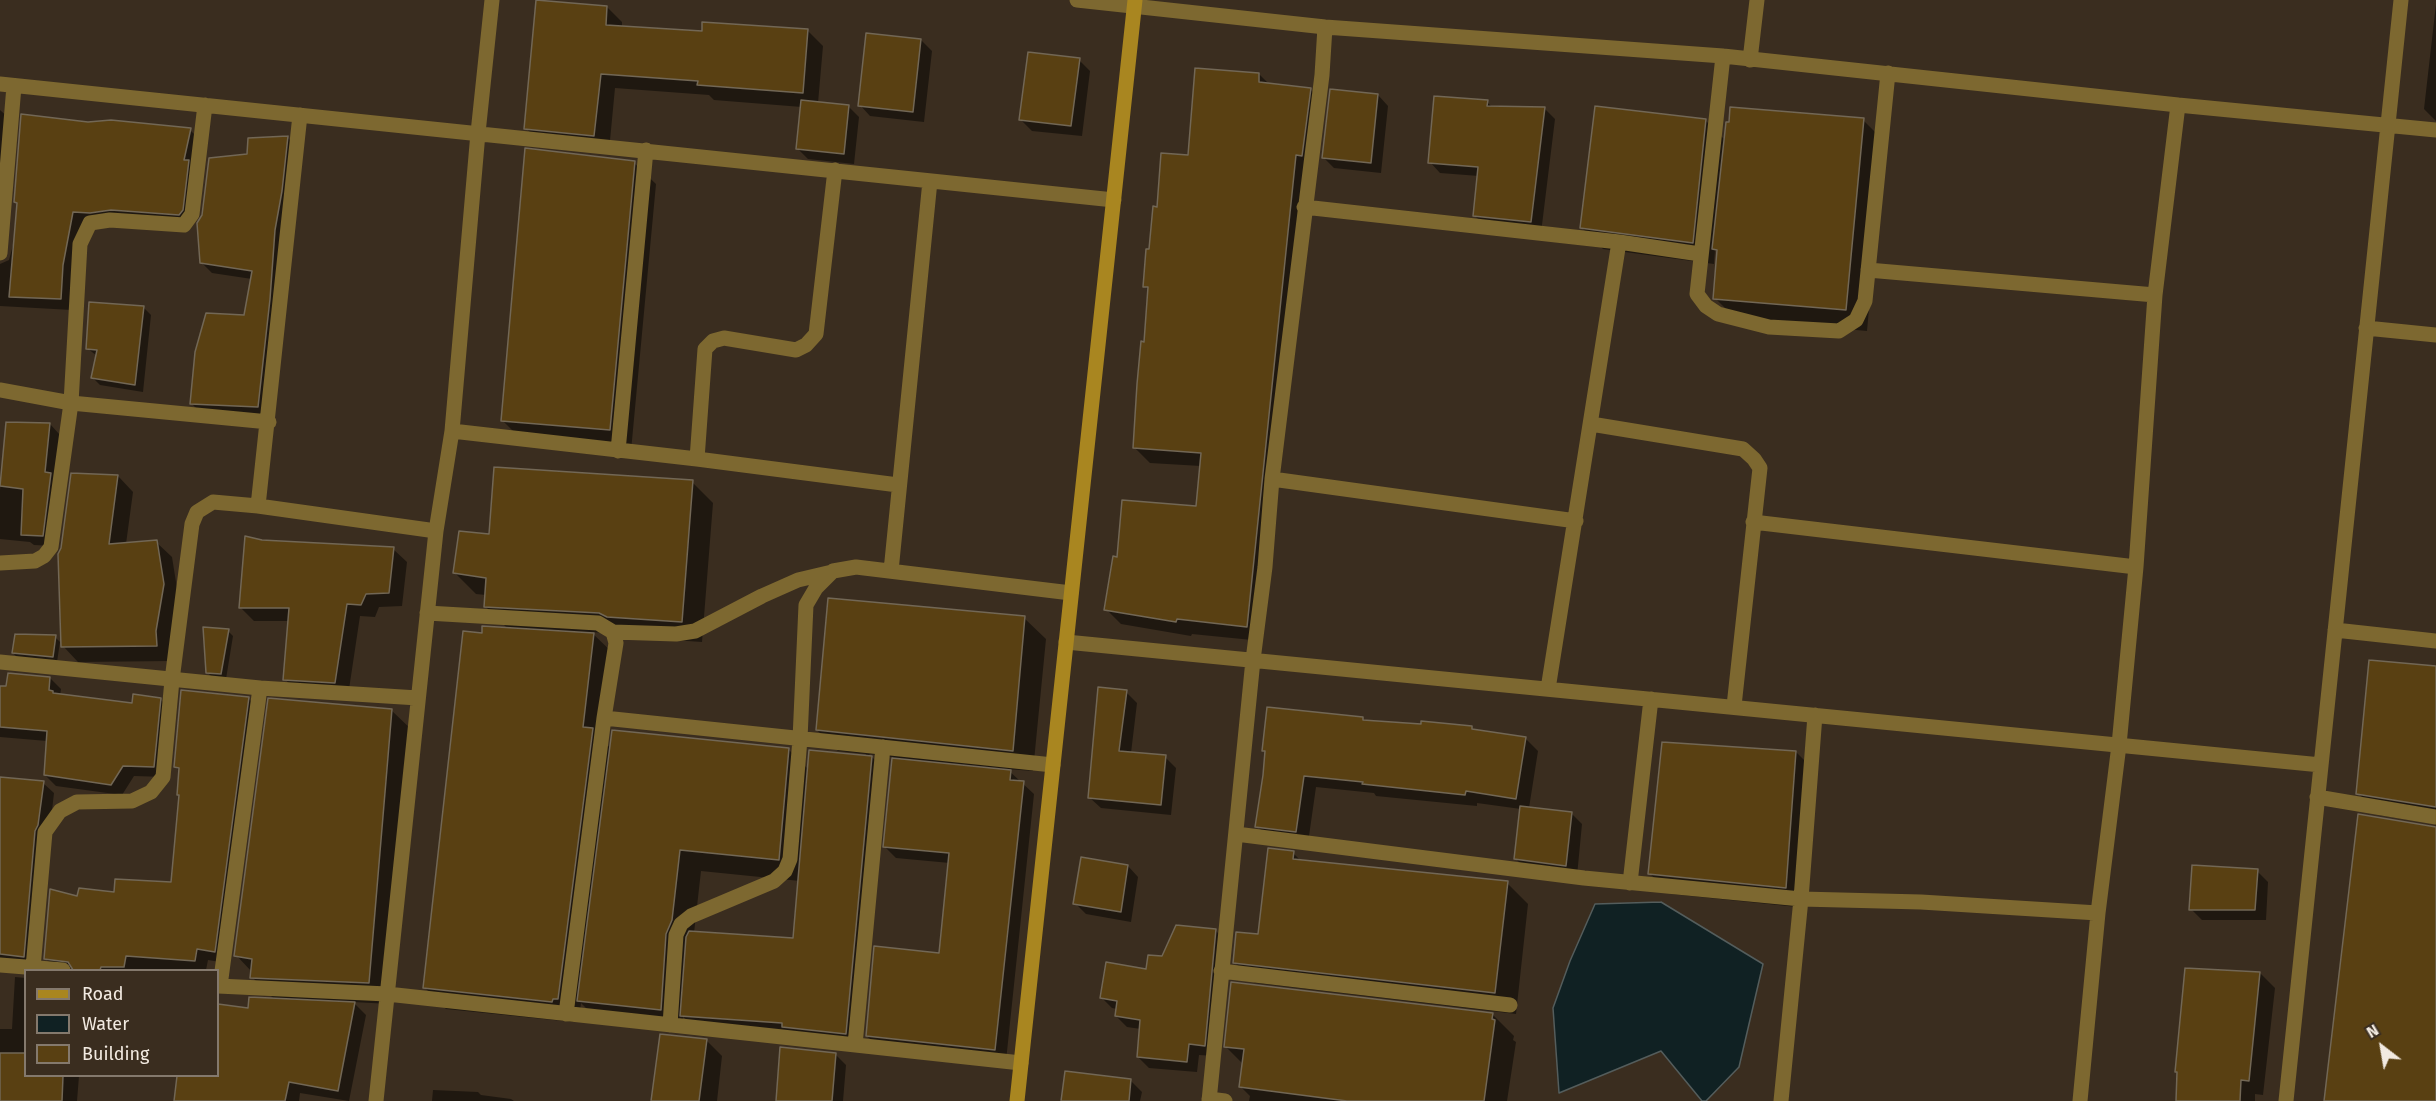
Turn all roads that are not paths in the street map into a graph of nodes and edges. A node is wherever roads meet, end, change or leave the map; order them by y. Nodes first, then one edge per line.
1 (492, 0) edge
2 (1077, 0) edge
3 (1757, 0) edge
4 (2401, 0) edge
5 (1135, 3) edge
6 (1325, 27) junction
7 (1723, 56) junction
8 (1750, 60) junction
9 (1888, 74) junction
10 (7, 85) edge
11 (205, 105) junction
12 (2178, 105) junction
13 (300, 115) junction
14 (2388, 124) junction
15 (2436, 130) edge
16 (478, 133) junction
17 (646, 150) junction
18 (835, 170) junction
19 (930, 181) junction
20 (1114, 200) junction
21 (1304, 207) junction
22 (1619, 242) junction
23 (0, 253) edge
24 (1700, 254) junction
25 (1868, 270) junction
26 (2155, 295) junction
27 (2366, 328) junction
28 (2436, 336) edge
29 (0, 390) edge
30 (71, 403) junction
31 (268, 422) junction
32 (1591, 424) junction
33 (453, 431) junction
34 (618, 451) junction
35 (697, 459) junction
36 (1272, 479) junction
37 (898, 485) junction
38 (258, 506) junction
39 (1576, 521) junction
40 (1753, 522) junction
41 (436, 531) junction
42 (0, 563) edge
43 (2136, 567) junction
44 (833, 571) junction
45 (891, 571) junction
46 (1071, 593) junction
47 (427, 613) junction
48 (2335, 630) junction
49 (613, 632) junction
50 (2436, 641) edge
51 (1066, 642) junction
52 (1253, 660) junction
53 (0, 662) edge
54 (172, 680) junction
55 (260, 688) junction
56 (1548, 689) junction
57 (418, 698) junction
58 (1651, 699) junction
59 (1734, 706) junction
60 (1815, 715) junction
61 (604, 718) junction
62 (800, 739) junction
63 (2119, 745) junction
64 (883, 747) junction
65 (1053, 765) junction
66 (2321, 765) junction
67 (2318, 797) junction
68 (2436, 817) edge
69 (1236, 834) junction
70 (1630, 883) junction
71 (1801, 899) junction
72 (2098, 913) junction
73 (0, 965) edge
74 (33, 968) junction
75 (48, 969) edge
76 (1221, 971) junction
77 (219, 986) edge
78 (387, 994) junction
79 (1510, 1005) dead end
80 (566, 1014) junction
81 (670, 1025) junction
82 (855, 1045) junction
83 (1021, 1063) junction
84 (1209, 1100) edge
85 (376, 1101) edge
86 (1017, 1101) edge
87 (1225, 1101) edge
88 (1781, 1101) edge
89 (2080, 1101) edge
90 (2286, 1101) edge

1 - 16 street
2 - 5 street
3 - 8 street
4 - 14 street
5 - 6 street
5 - 20 street
6 - 7 street
6 - 21 street
7 - 8 street
7 - 24 street
8 - 9 street
9 - 12 street
9 - 25 street
10 - 11 street
10 - 23 street
11 - 13 street
11 - 30 street
12 - 14 street
12 - 26 street
13 - 16 street
13 - 31 street
14 - 15 street
14 - 27 street
16 - 17 street
16 - 33 street
17 - 18 street
17 - 34 street
18 - 19 street
18 - 35 street
19 - 20 street
19 - 37 street
20 - 46 street
21 - 22 street
21 - 36 street
22 - 24 street
22 - 32 street
24 - 25 street
25 - 26 street
26 - 43 street
27 - 28 street
27 - 48 street
29 - 30 street
30 - 31 street
30 - 42 street
31 - 38 street
32 - 39 street
32 - 40 street
33 - 34 street
33 - 41 street
34 - 35 street
35 - 37 street
36 - 39 street
36 - 52 street
37 - 45 street
38 - 41 street
38 - 54 street
39 - 56 street
40 - 43 street
40 - 59 street
41 - 47 street
43 - 63 street
44 - 45 street
44 - 49 street
44 - 62 street
45 - 46 street
46 - 51 street
47 - 49 street
47 - 57 street
48 - 50 street
48 - 66 street
49 - 61 street
51 - 52 street
51 - 65 street
52 - 56 street
52 - 69 street
53 - 54 street
54 - 55 street
54 - 74 street
55 - 57 street
55 - 77 street
56 - 58 street
57 - 78 street
58 - 59 street
58 - 70 street
59 - 60 street
60 - 63 street
60 - 71 street
61 - 62 street
61 - 80 street
62 - 64 street
62 - 81 street
63 - 66 street
63 - 72 street
64 - 65 street
64 - 82 street
65 - 83 street
66 - 67 street
67 - 68 street
67 - 90 street
69 - 70 street
69 - 76 street
70 - 71 street
71 - 72 street
71 - 88 street
72 - 89 street
73 - 74 street
74 - 75 street
76 - 79 street
76 - 84 street
77 - 78 street
78 - 80 street
78 - 85 street
80 - 81 street
81 - 82 street
82 - 83 street
83 - 86 street
84 - 87 street

